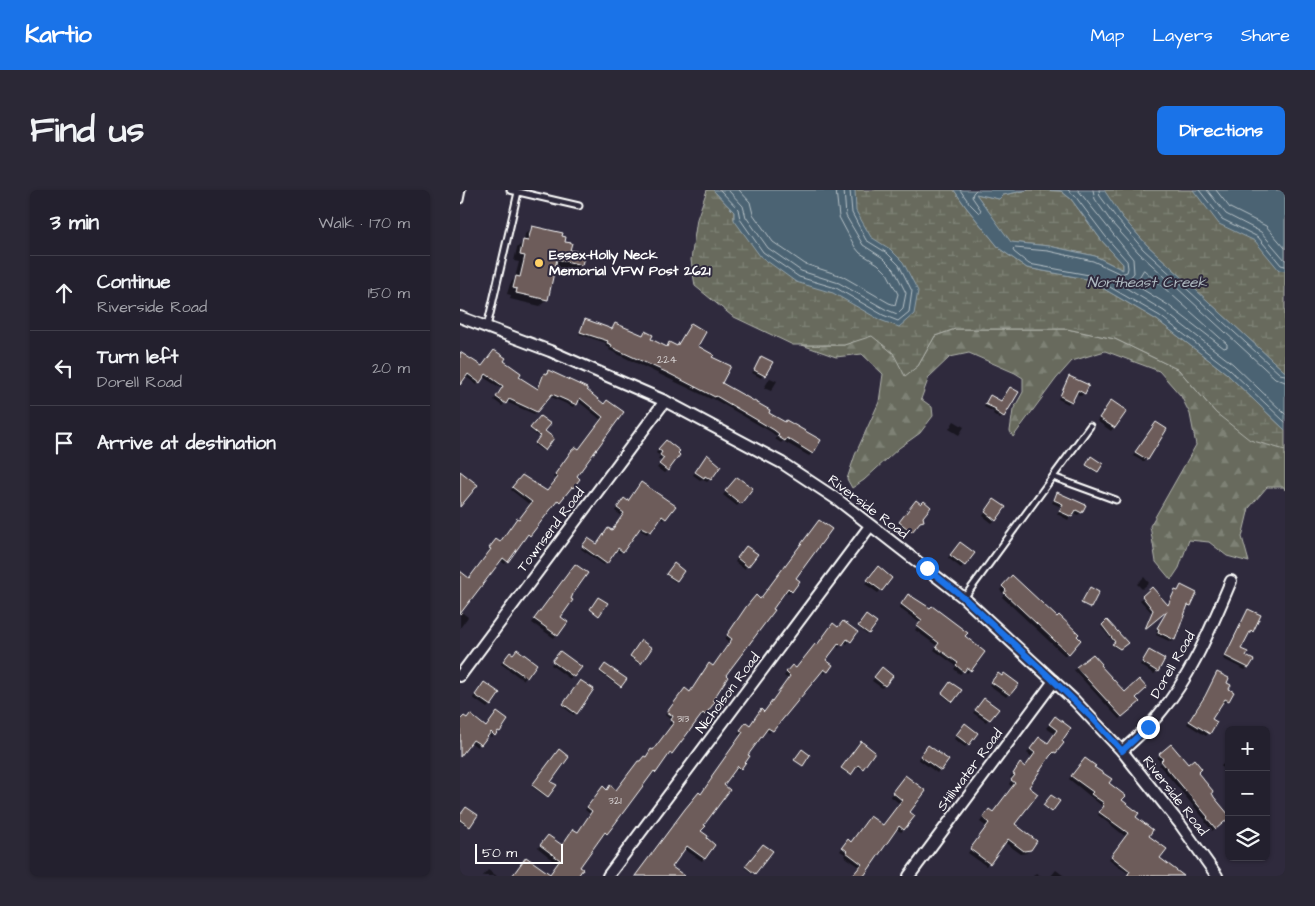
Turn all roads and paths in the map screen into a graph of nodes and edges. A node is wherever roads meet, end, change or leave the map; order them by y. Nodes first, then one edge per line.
1 (462, 190) edge
2 (510, 190) edge
3 (518, 192) junction
4 (460, 200) edge
5 (579, 206) dead end
6 (460, 317) edge
7 (486, 327) junction
8 (665, 401) junction
9 (1090, 426) dead end
10 (1053, 477) junction
11 (1116, 500) dead end
12 (870, 526) junction
13 (1231, 581) dead end
14 (964, 598) junction
15 (460, 676) edge
16 (1054, 681) junction
17 (1122, 751) junction
18 (1213, 874) edge
19 (608, 876) edge
20 (909, 876) edge

1 - 4 lane
2 - 3 lane
3 - 5 lane
3 - 7 lane
6 - 7 street, Riverside Road
7 - 8 street, Riverside Road
8 - 12 street, Riverside Road
8 - 15 street, Townsend Road
9 - 10 lane
10 - 11 lane
10 - 14 lane
12 - 14 street, Riverside Road
12 - 19 street, Nicholson Road
13 - 17 street, Dorell Road
14 - 16 street, Riverside Road
16 - 17 street, Riverside Road
16 - 20 street, Stillwater Road
17 - 18 street, Riverside Road

